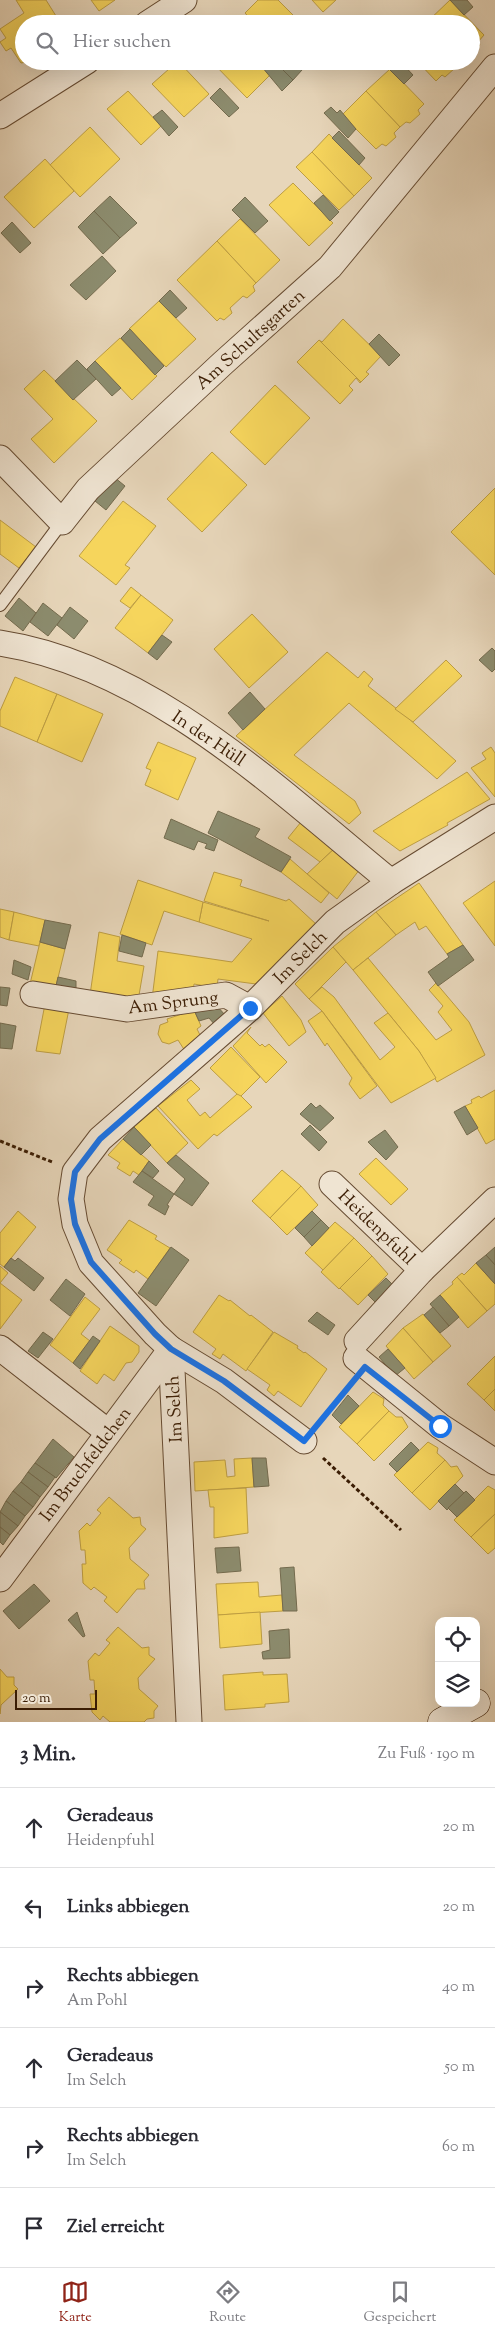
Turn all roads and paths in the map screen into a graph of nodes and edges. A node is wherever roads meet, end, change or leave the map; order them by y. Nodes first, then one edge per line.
1 (184, 0) edge
2 (160, 15) edge
3 (495, 67) edge
4 (73, 70) edge
5 (0, 116) edge
6 (0, 458) edge
7 (62, 522) junction
8 (0, 605) edge
9 (0, 643) edge
10 (495, 817) edge
11 (391, 882) junction
12 (33, 994) dead end
13 (250, 1008) junction
14 (0, 1141) edge
15 (75, 1172) junction
16 (332, 1184) dead end
17 (495, 1200) edge
18 (422, 1270) junction
19 (163, 1341) junction
20 (0, 1348) edge
21 (359, 1355) junction
22 (108, 1432) junction
23 (304, 1441) junction
24 (495, 1462) edge
25 (401, 1530) dead end
26 (0, 1579) edge
27 (495, 1693) edge
28 (480, 1701) edge
29 (469, 1707) edge
30 (189, 1722) edge
31 (442, 1722) edge

1 - 2 street
3 - 7 street, Am Schultsgarten
4 - 5 street
6 - 7 street
7 - 8 lane, Am Schultsgarten
9 - 11 street, In der Hüll
10 - 11 street, Im Selch
11 - 13 street, Im Selch
12 - 13 street, Am Sprung
13 - 15 street, Im Selch
14 - 15 path
15 - 19 street, Im Selch
16 - 18 street, Heidenpfuhl
17 - 18 street, Heidenpfuhl
18 - 21 street, Heidenpfuhl
19 - 22 street, Im Bruchfeldchen
19 - 23 street
19 - 30 street, Im Selch
20 - 22 street
21 - 23 path
21 - 24 street
22 - 26 street, Im Bruchfeldchen
23 - 25 path
27 - 28 main road
29 - 31 main road

